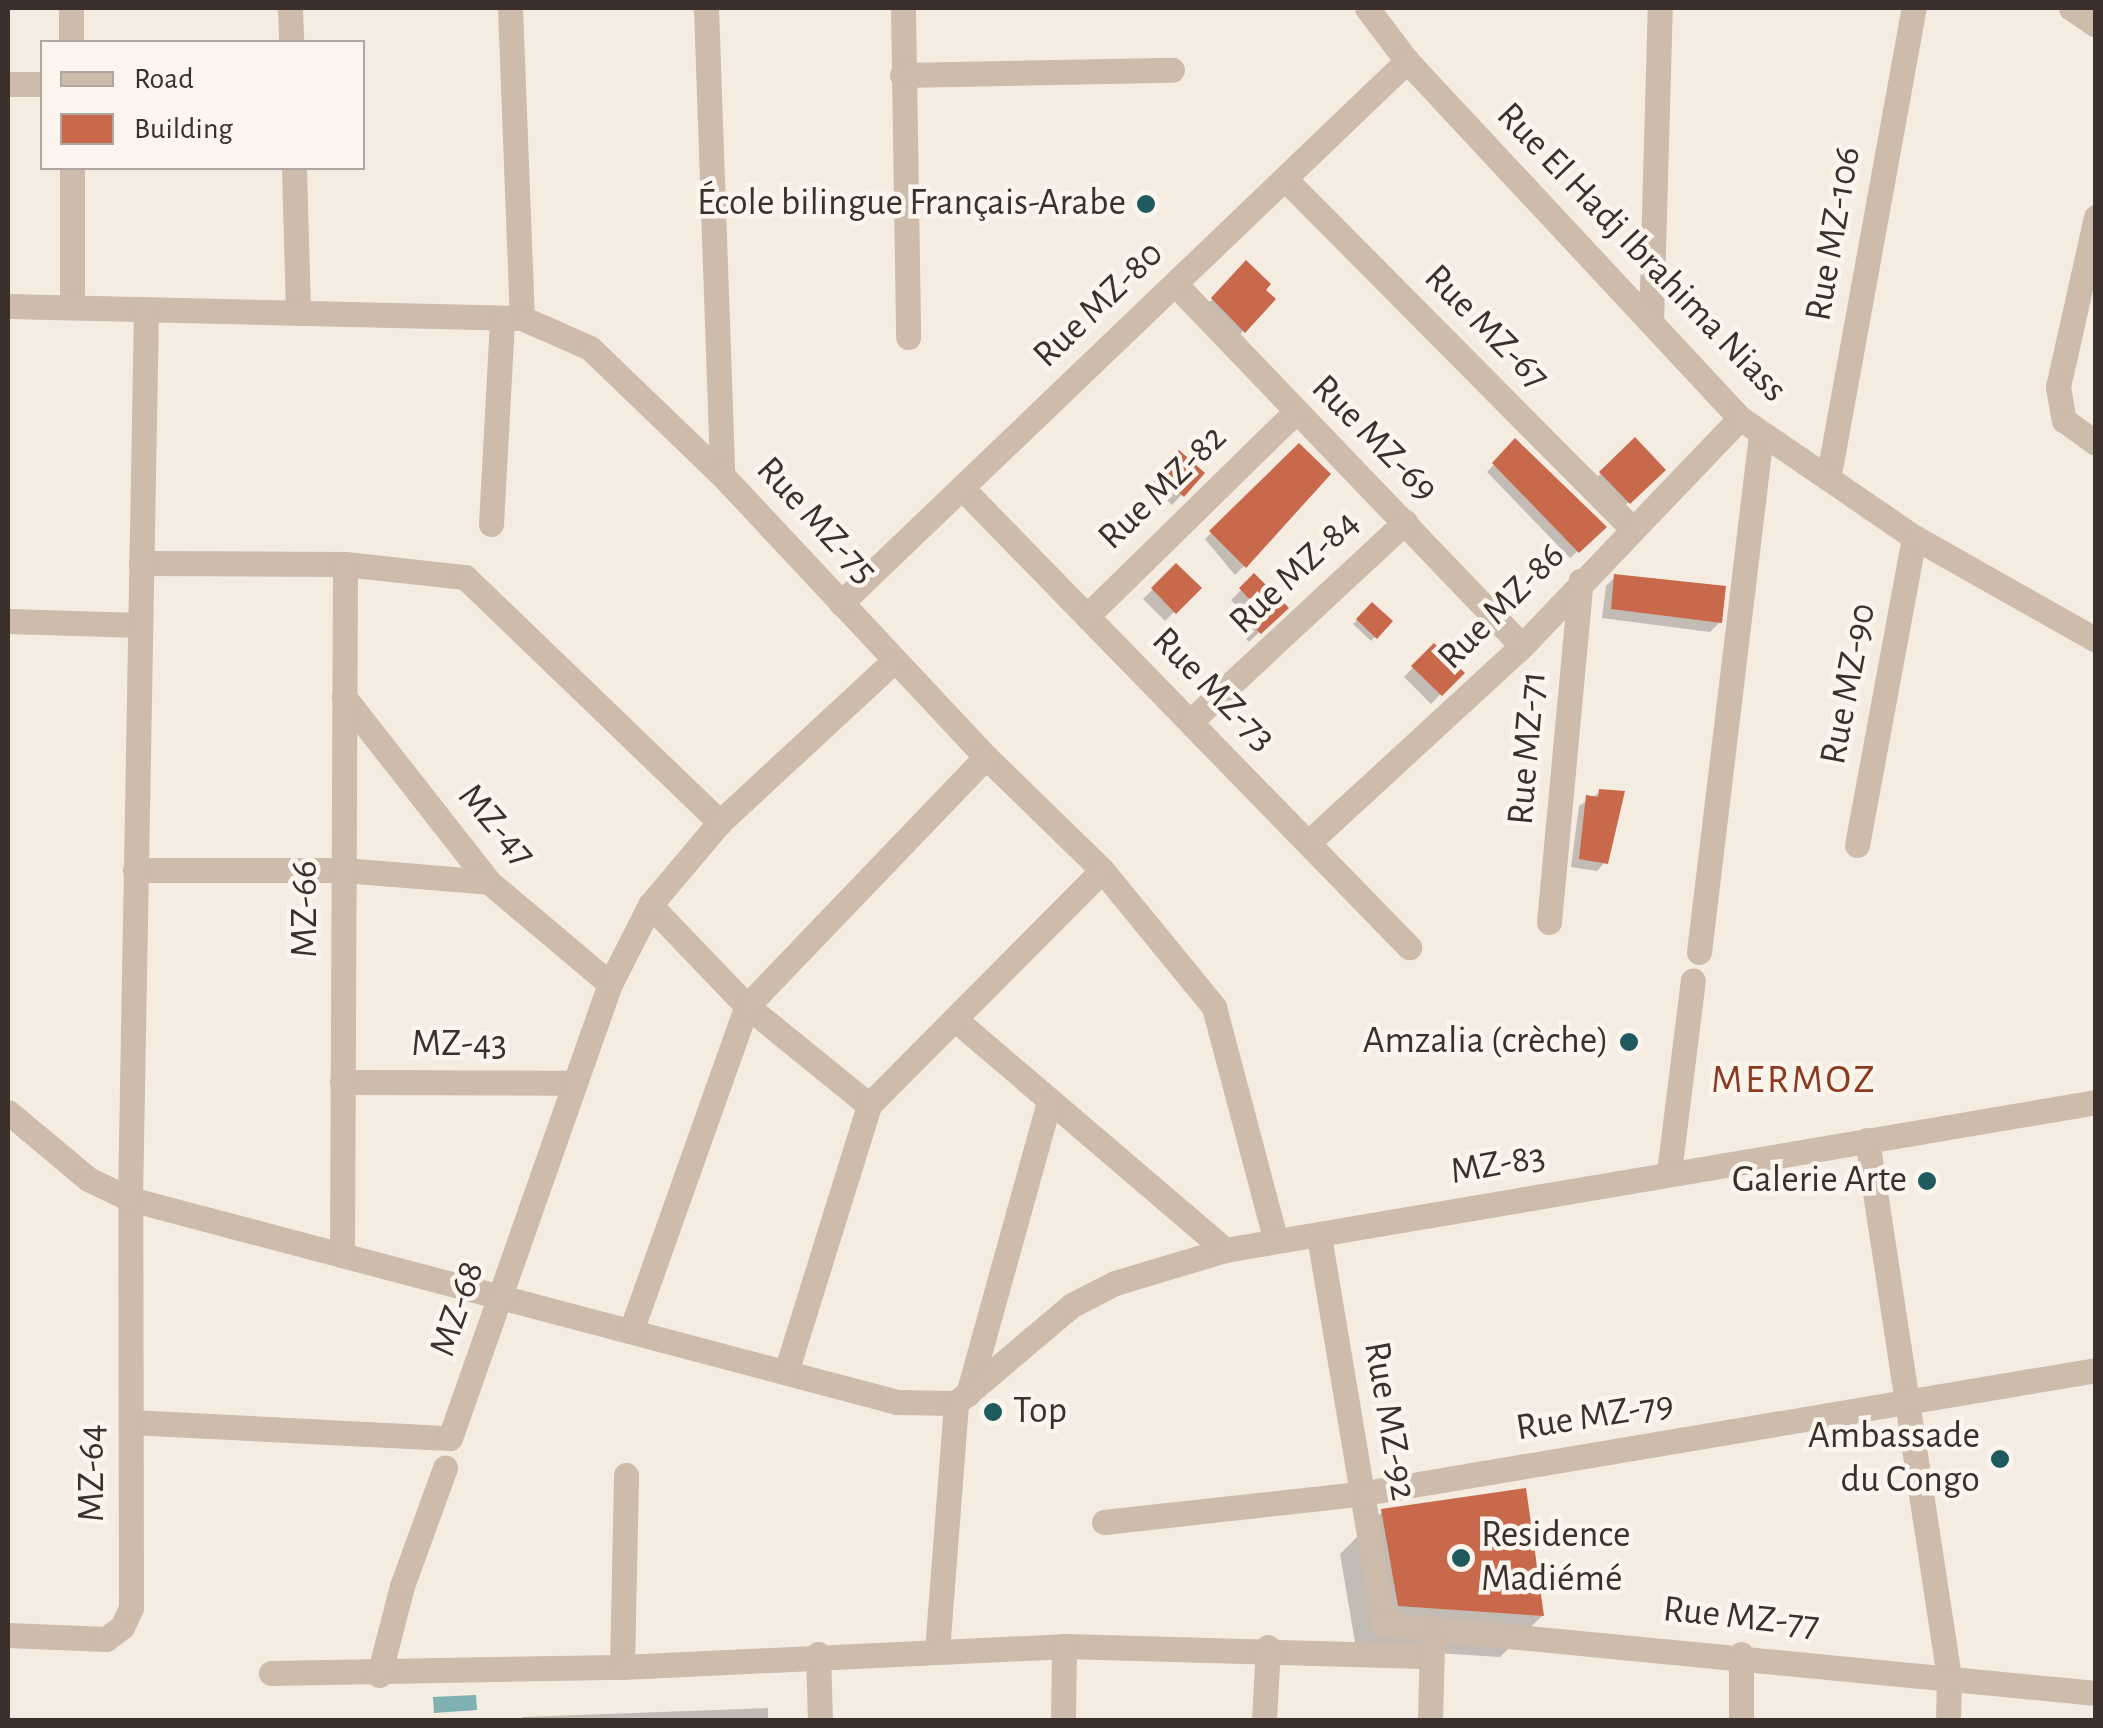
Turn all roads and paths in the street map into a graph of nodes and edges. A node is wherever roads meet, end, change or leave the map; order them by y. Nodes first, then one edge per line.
1 (71, 8) edge
2 (290, 8) edge
3 (510, 8) edge
4 (706, 8) edge
5 (902, 8) edge
6 (1367, 8) edge
7 (1660, 8) edge
8 (1914, 8) edge
9 (2071, 8) edge
10 (2096, 25) edge
11 (71, 40) edge
12 (291, 40) edge
13 (1408, 61) junction
14 (1172, 70) dead end
15 (902, 75) junction
16 (8, 84) edge
17 (40, 84) edge
18 (72, 170) edge
19 (294, 170) edge
20 (1285, 178) junction
21 (2096, 218) edge
22 (1174, 284) junction
23 (8, 306) edge
24 (72, 307) junction
25 (146, 309) junction
26 (298, 312) junction
27 (512, 318) junction
28 (1651, 322) junction
29 (908, 337) dead end
30 (1293, 414) junction
31 (1750, 426) junction
32 (2096, 443) edge
33 (1828, 474) junction
34 (722, 475) junction
35 (962, 488) junction
36 (1405, 522) junction
37 (491, 524) dead end
38 (1633, 530) junction
39 (1914, 537) junction
40 (141, 564) junction
41 (344, 564) junction
42 (1581, 580) junction
43 (842, 603) junction
44 (1086, 616) junction
45 (8, 621) edge
46 (140, 625) junction
47 (2096, 640) edge
48 (1522, 646) junction
49 (894, 660) junction
50 (344, 697) junction
51 (1192, 720) junction
52 (986, 757) junction
53 (720, 822) junction
54 (1310, 841) junction
55 (1857, 845) dead end
56 (135, 870) junction
57 (344, 870) junction
58 (1102, 870) junction
59 (489, 882) junction
60 (650, 905) junction
61 (1549, 922) dead end
62 (1409, 947) dead end
63 (1699, 952) dead end
64 (1694, 980) dead end
65 (610, 984) junction
66 (747, 1006) junction
67 (957, 1021) junction
68 (342, 1082) junction
69 (575, 1083) junction
70 (1048, 1102) junction
71 (2096, 1102) edge
72 (870, 1105) junction
73 (8, 1112) edge
74 (1866, 1140) junction
75 (1669, 1172) junction
76 (130, 1199) junction
77 (1319, 1236) junction
78 (1276, 1241) junction
79 (1225, 1250) junction
80 (342, 1255) junction
81 (502, 1298) junction
82 (631, 1331) junction
83 (2096, 1370) edge
84 (786, 1372) junction
85 (962, 1398) junction
86 (1906, 1405) junction
87 (131, 1422) junction
88 (446, 1468) dead end
89 (626, 1474) dead end
90 (1365, 1493) junction
91 (1104, 1522) dead end
92 (1380, 1620) joint
93 (1433, 1628) junction
94 (8, 1635) edge
95 (1064, 1646) junction
96 (1268, 1647) junction
97 (938, 1651) junction
98 (818, 1654) junction
99 (1741, 1654) junction
100 (1431, 1656) junction
101 (622, 1667) junction
102 (271, 1673) dead end
103 (379, 1675) junction
104 (1949, 1677) junction
105 (2096, 1694) edge
106 (820, 1720) edge
107 (1063, 1720) edge
108 (1264, 1720) edge
109 (1430, 1720) edge
110 (1741, 1720) edge
111 (1948, 1720) edge

1 - 11 street
2 - 12 street
3 - 27 street
4 - 34 street
5 - 15 street
6 - 13 street, Rue El Hadj Ibrahima Niass
7 - 28 street
8 - 33 street, Rue MZ-106
9 - 10 street
13 - 20 street, Rue MZ-80
13 - 28 street, Rue El Hadj Ibrahima Niass
14 - 15 street
15 - 29 street
16 - 17 street
18 - 24 street
19 - 26 street
20 - 22 street, Rue MZ-80
20 - 38 street, Rue MZ-67
21 - 32 street
22 - 30 street, Rue MZ-69
22 - 35 street, Rue MZ-80
23 - 24 street, Rue MZ-75
24 - 25 street, Rue MZ-75
25 - 26 street, Rue MZ-75
25 - 40 street, MZ-64
26 - 27 street, Rue MZ-75
27 - 34 street, Rue MZ-75
27 - 37 street
28 - 31 street, Rue El Hadj Ibrahima Niass
30 - 36 street, Rue MZ-69
30 - 44 street, Rue MZ-82
31 - 33 street, Rue El Hadj Ibrahima Niass
31 - 38 street, Rue MZ-86
31 - 63 street
33 - 39 street, Rue El Hadj Ibrahima Niass
34 - 43 street, Rue MZ-75
35 - 43 street, Rue MZ-80
35 - 44 street, Rue MZ-73
36 - 48 street, Rue MZ-69
36 - 51 street, Rue MZ-84
38 - 42 street, Rue MZ-86
39 - 47 street, Rue El Hadj Ibrahima Niass
39 - 55 street, Rue MZ-90
40 - 41 street
40 - 46 street, MZ-64
41 - 50 street, MZ-66
41 - 53 street
42 - 48 street, Rue MZ-86
42 - 61 street, Rue MZ-71
43 - 49 street, Rue MZ-75
44 - 51 street, Rue MZ-73
45 - 46 street
46 - 56 street, MZ-64
48 - 54 street, Rue MZ-86
49 - 52 street, Rue MZ-75
49 - 53 street, MZ-68
50 - 57 street, MZ-66
50 - 59 street, MZ-47
51 - 54 street, Rue MZ-73
52 - 58 street, Rue MZ-75
52 - 66 street
53 - 60 street, MZ-68
54 - 62 street, Rue MZ-73
56 - 57 street
56 - 76 street, MZ-64
57 - 59 street
57 - 68 street, MZ-66
58 - 67 street
58 - 78 street, Rue MZ-75
59 - 65 street, MZ-47
60 - 65 street, MZ-68
60 - 66 street
64 - 75 street
65 - 69 street, MZ-68
66 - 72 street
66 - 82 street
67 - 70 street
67 - 72 street
68 - 69 street, MZ-43
68 - 80 street, MZ-66
69 - 81 street, MZ-68
70 - 79 street
70 - 85 street
71 - 74 street, MZ-83
72 - 84 street
73 - 76 street
74 - 75 street, MZ-83
74 - 86 street
75 - 77 street, MZ-83
76 - 80 street
76 - 87 street, MZ-64
77 - 78 street, MZ-83
77 - 90 street, Rue MZ-92
78 - 79 street, MZ-83
79 - 85 street, MZ-83
80 - 81 street
81 - 82 street
81 - 87 street, MZ-68
82 - 84 street
83 - 86 street, Rue MZ-79
84 - 85 street
85 - 97 street
86 - 90 street, Rue MZ-79
86 - 104 street
87 - 94 street, MZ-64
88 - 103 street
89 - 101 street
90 - 91 street, Rue MZ-79
90 - 92 street, Rue MZ-92
92 - 93 street, Rue MZ-77
93 - 99 street, Rue MZ-77
93 - 100 street
95 - 96 street
95 - 97 street
95 - 107 street
96 - 100 street
96 - 108 street
97 - 98 street
98 - 101 street
98 - 106 street
99 - 104 street, Rue MZ-77
99 - 110 street
100 - 109 street
101 - 103 street
102 - 103 street
104 - 105 street, Rue MZ-77
104 - 111 street

